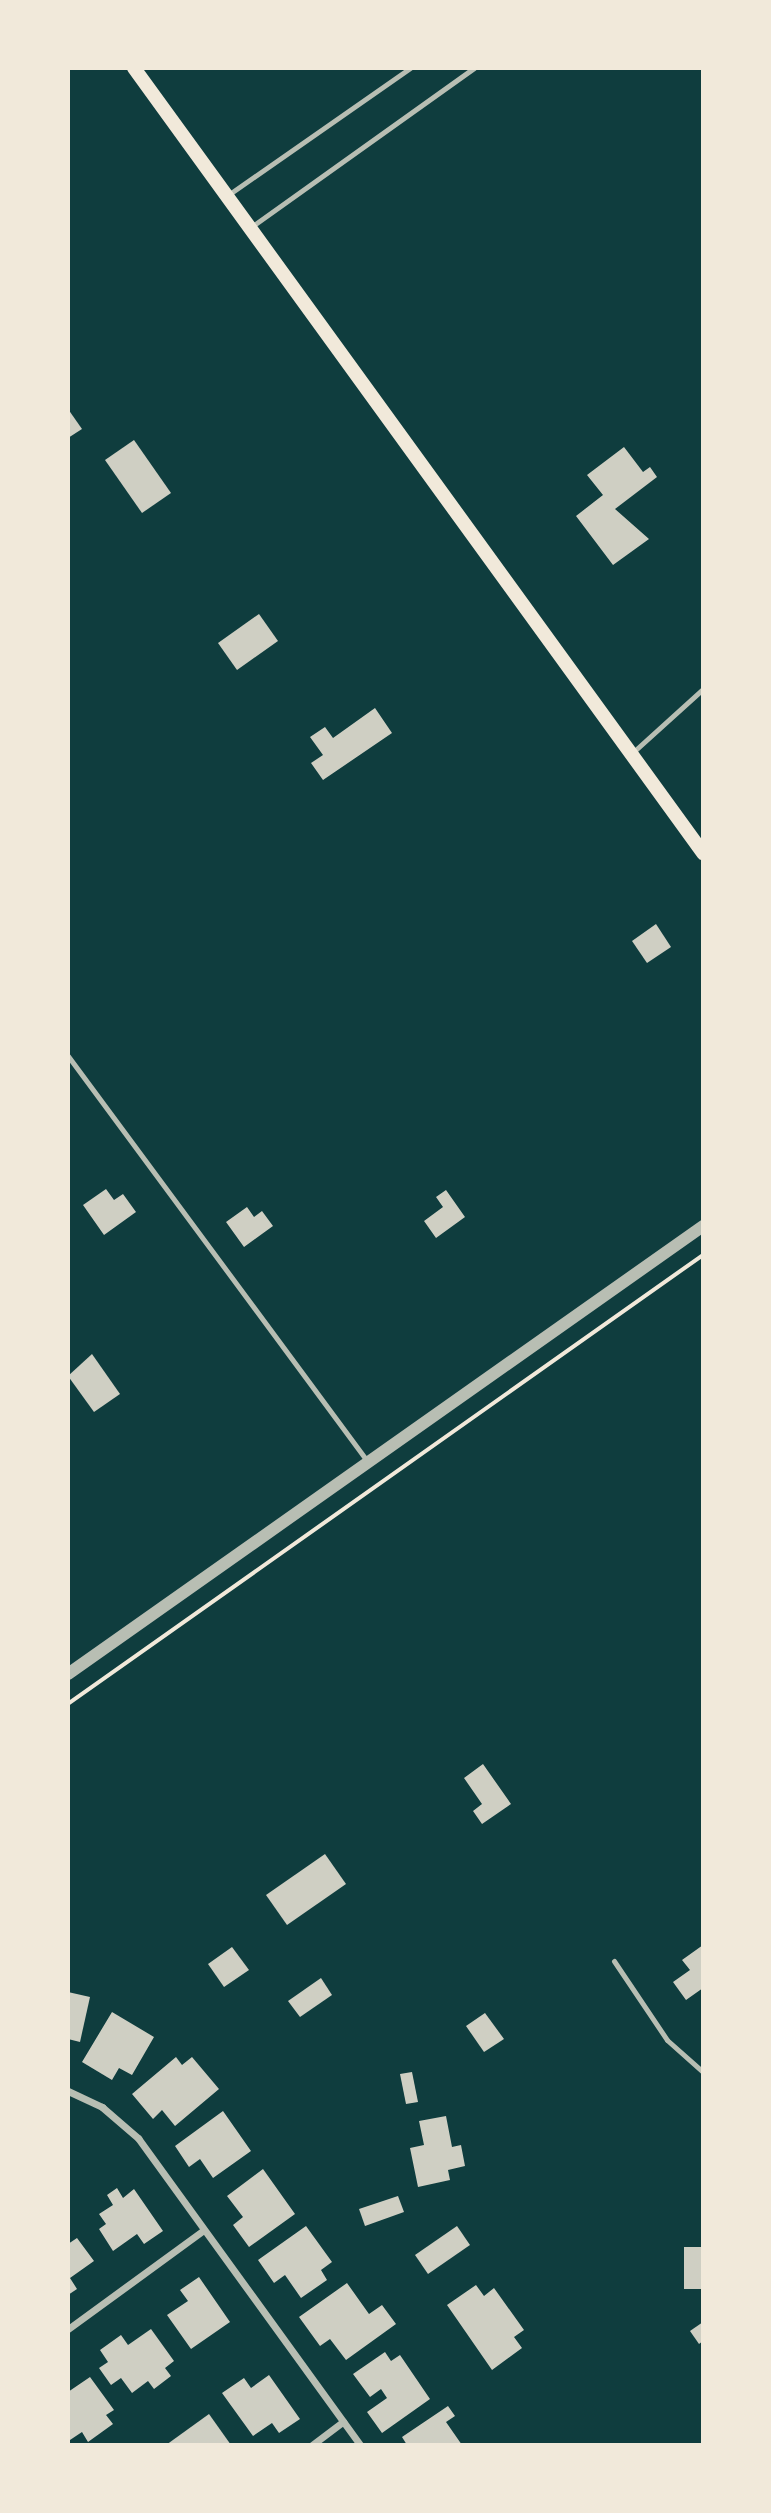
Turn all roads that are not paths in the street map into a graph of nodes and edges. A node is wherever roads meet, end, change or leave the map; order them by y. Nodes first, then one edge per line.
1 (134, 68) edge
2 (410, 68) edge
3 (474, 68) edge
4 (228, 195) junction
5 (251, 227) junction
6 (703, 689) edge
7 (631, 754) junction
8 (703, 853) edge
9 (68, 1056) edge
10 (703, 1226) edge
11 (368, 1462) junction
12 (68, 1674) edge
13 (614, 1961) dead end
14 (703, 2073) edge
15 (68, 2091) edge
16 (204, 2230) junction
17 (68, 2329) edge
18 (344, 2423) junction
19 (312, 2445) edge
20 (359, 2445) edge

1 - 4 main road
2 - 4 lane
3 - 5 lane
4 - 5 main road
5 - 7 main road
6 - 7 lane
7 - 8 main road
9 - 11 lane
10 - 11 street
11 - 12 street
13 - 14 lane
15 - 16 street
16 - 17 street
16 - 18 street
18 - 19 street
18 - 20 street

